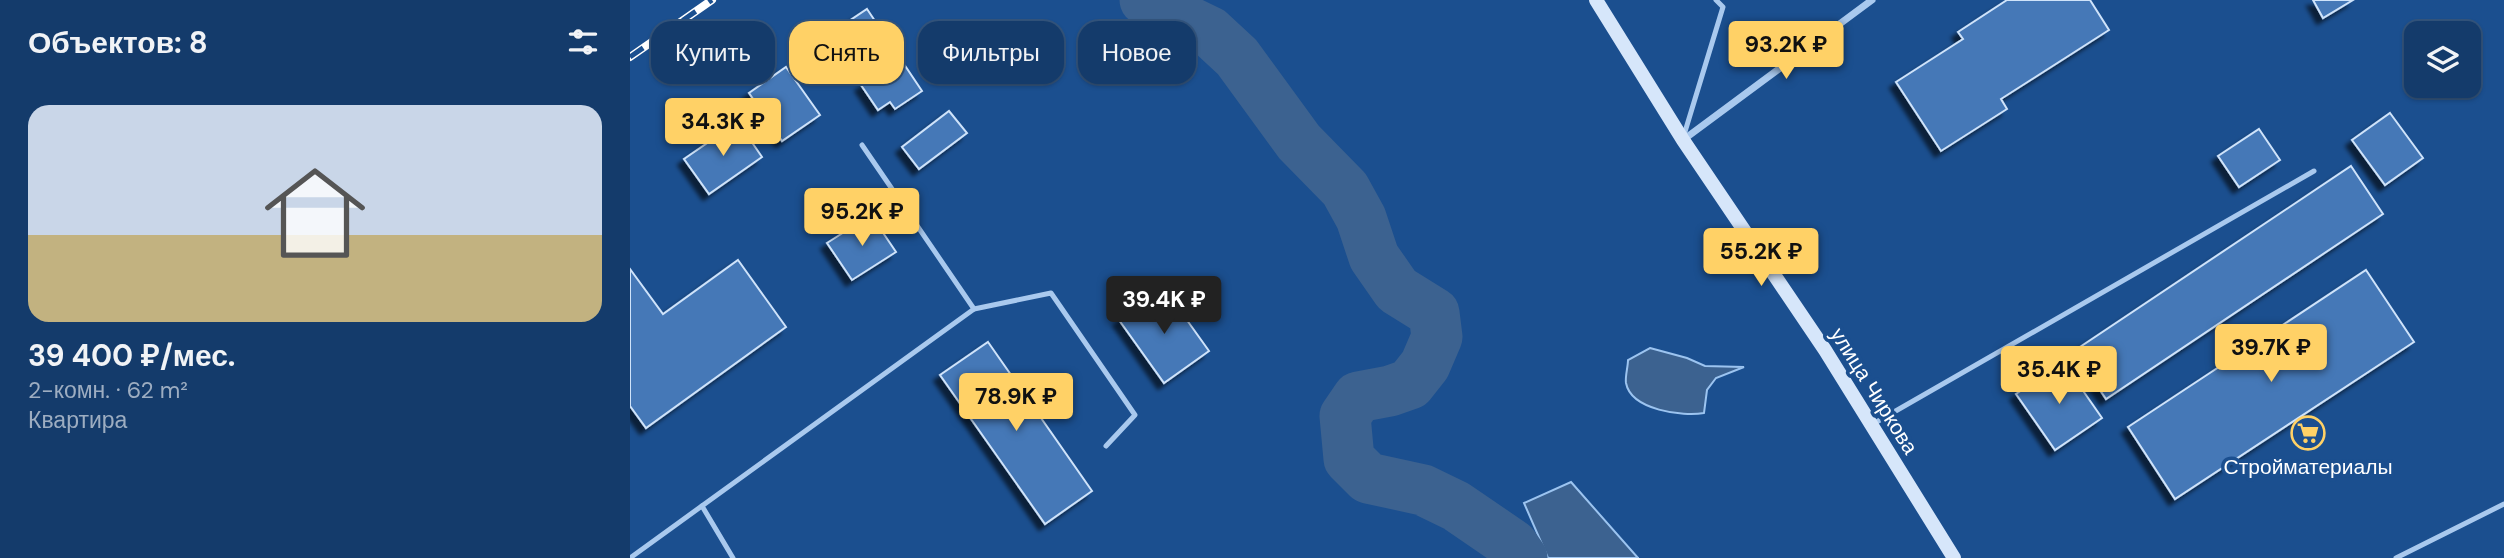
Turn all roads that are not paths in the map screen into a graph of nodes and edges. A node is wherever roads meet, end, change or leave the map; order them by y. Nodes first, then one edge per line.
1 (1596, 0) edge
2 (1716, 0) edge
3 (1872, 0) edge
4 (1683, 140) junction
5 (862, 145) dead end
6 (2314, 171) dead end
7 (974, 309) junction
8 (1870, 425) junction
9 (1106, 446) dead end
10 (2504, 504) edge
11 (702, 506) junction
12 (630, 558) edge
13 (733, 558) edge
14 (1954, 558) edge
15 (2396, 558) edge

1 - 4 main road, улица Чиркова
2 - 4 lane
3 - 4 street
4 - 8 main road, улица Чиркова
5 - 7 lane
6 - 8 lane
7 - 9 lane
7 - 11 lane
8 - 14 main road, улица Чиркова
10 - 15 lane
11 - 12 lane
11 - 13 lane

